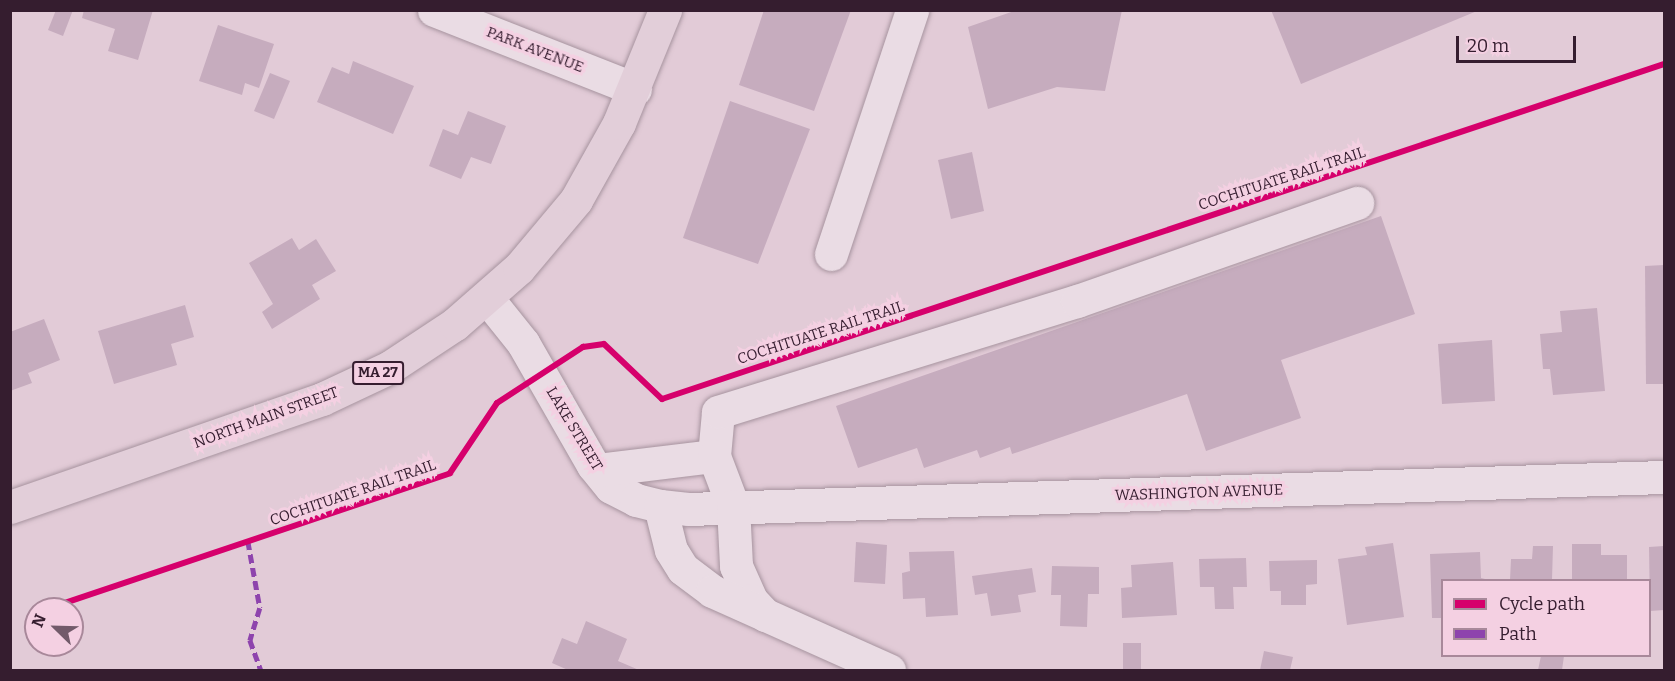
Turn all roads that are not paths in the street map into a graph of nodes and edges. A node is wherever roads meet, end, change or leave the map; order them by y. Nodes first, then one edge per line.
1 (434, 10) edge
2 (665, 10) edge
3 (912, 10) edge
4 (635, 89) junction
5 (1358, 203) dead end
6 (831, 254) dead end
7 (487, 298) junction
8 (714, 456) junction
9 (598, 470) junction
10 (1665, 477) edge
11 (660, 506) junction
12 (733, 506) junction
13 (10, 507) edge
14 (768, 618) junction
15 (889, 670) edge

1 - 4 street, PARK AVENUE
2 - 4 main road, NORTH MAIN STREET / MA 27
3 - 6 street
4 - 7 main road, NORTH MAIN STREET / MA 27
5 - 8 street
7 - 9 street, LAKE STREET
7 - 13 main road, NORTH MAIN STREET / MA 27
8 - 9 street
8 - 12 street
9 - 11 street, LAKE STREET
10 - 12 street, WASHINGTON AVENUE
11 - 12 street, LAKE STREET
11 - 14 street
12 - 14 street
14 - 15 street

